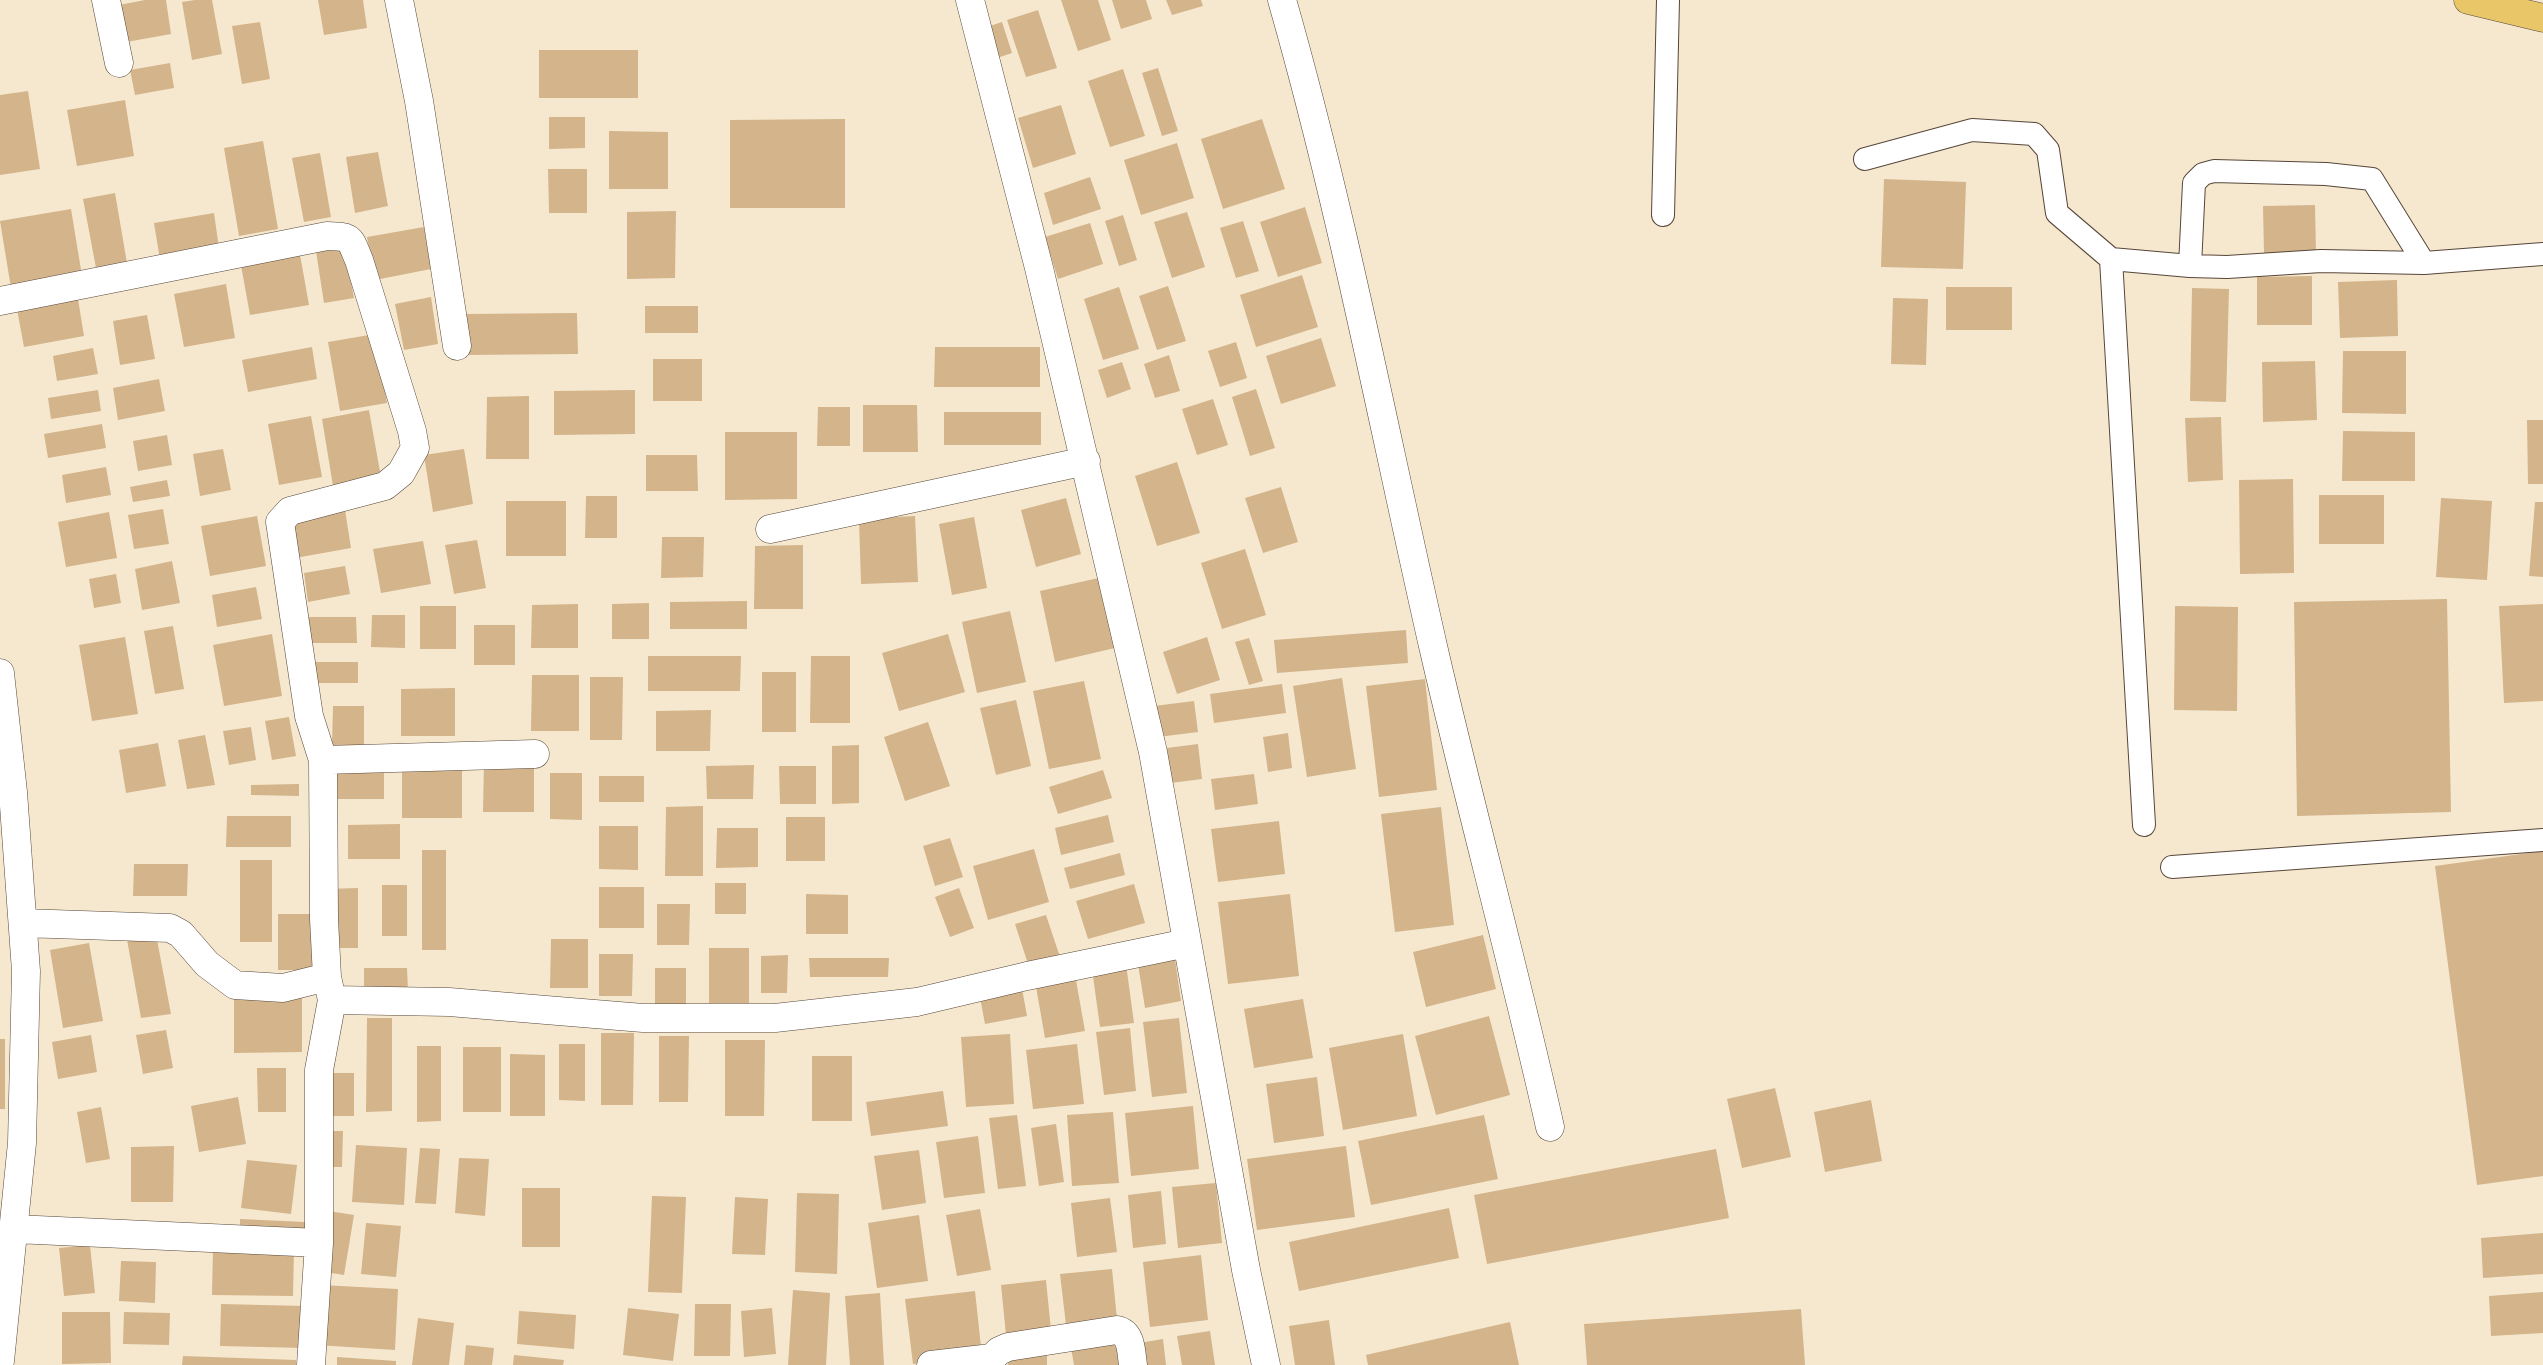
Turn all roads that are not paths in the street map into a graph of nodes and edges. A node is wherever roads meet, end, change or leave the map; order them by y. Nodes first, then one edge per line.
1 (106, 0) edge
2 (399, 0) edge
3 (970, 0) edge
4 (1282, 0) edge
5 (1668, 0) edge
6 (2468, 0) edge
7 (2543, 18) edge
8 (119, 63) dead end
9 (1865, 159) dead end
10 (1663, 215) dead end
11 (2543, 254) edge
12 (2111, 259) junction
13 (2424, 263) junction
14 (2190, 266) junction
15 (0, 301) edge
16 (457, 346) dead end
17 (1086, 460) junction
18 (770, 529) dead end
19 (0, 673) edge
20 (535, 754) dead end
21 (323, 760) junction
22 (2144, 825) dead end
23 (2543, 840) edge
24 (2172, 867) dead end
25 (23, 923) junction
26 (1188, 943) junction
27 (329, 989) junction
28 (1550, 1127) dead end
29 (11, 1143) edge
30 (15, 1228) junction
31 (319, 1243) junction
32 (0, 1361) edge
33 (311, 1365) edge
34 (931, 1365) edge
35 (1133, 1365) edge
36 (1266, 1365) edge

1 - 8 street
2 - 16 street
3 - 17 street
4 - 28 street
5 - 10 lane
6 - 7 main road
9 - 12 lane
11 - 13 lane
12 - 14 lane
12 - 22 lane
13 - 14 lane
13 - 14 lane
15 - 21 street
17 - 18 street
17 - 26 street
19 - 25 street
20 - 21 street
21 - 27 street
23 - 24 lane
25 - 27 street
25 - 29 street
26 - 27 street
26 - 36 street
27 - 31 street
29 - 30 street
30 - 31 street
30 - 32 street
31 - 33 street
34 - 35 street

